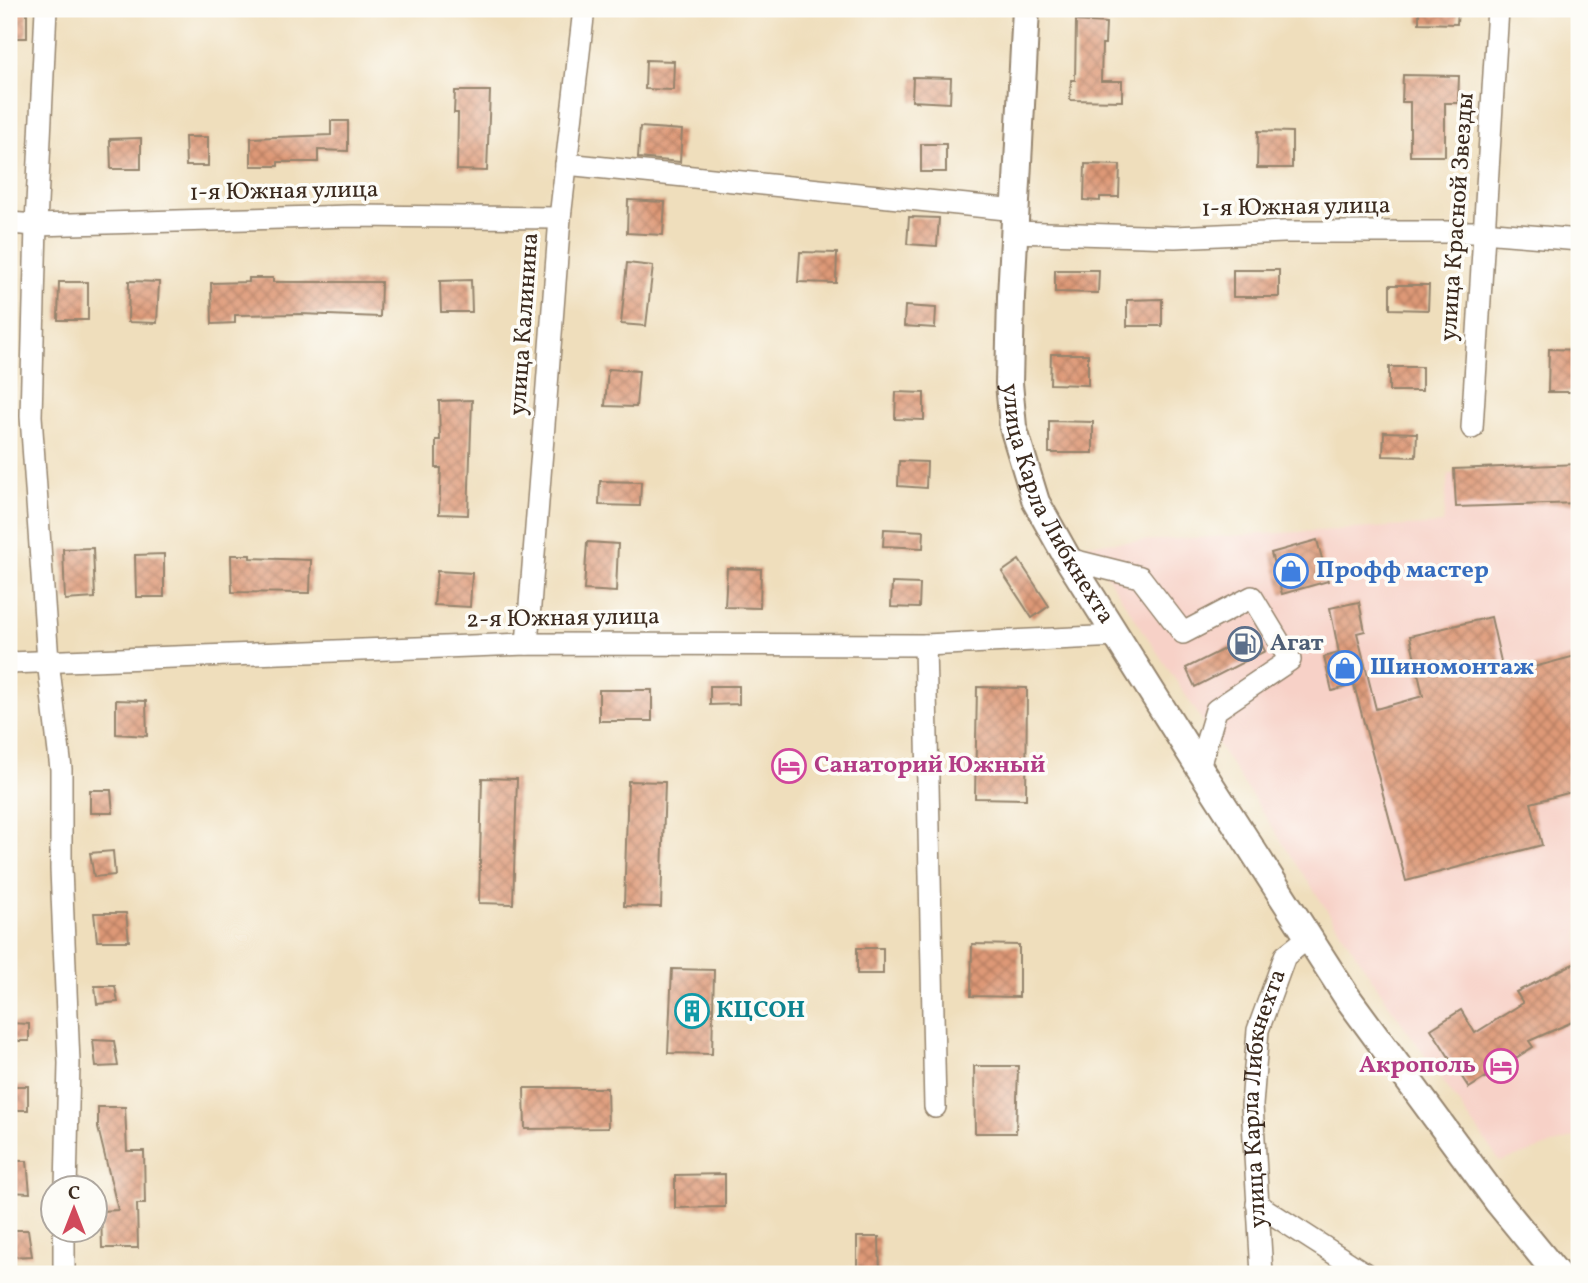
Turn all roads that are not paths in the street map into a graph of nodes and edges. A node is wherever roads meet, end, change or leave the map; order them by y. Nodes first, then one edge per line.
1 (46, 9) edge
2 (584, 9) edge
3 (1026, 9) edge
4 (1498, 9) edge
5 (566, 164) junction
6 (560, 218) junction
7 (1015, 220) junction
8 (9, 223) edge
9 (36, 225) junction
10 (1483, 232) junction
11 (1579, 240) edge
12 (1472, 428) dead end
13 (1068, 559) junction
14 (1118, 636) junction
15 (527, 644) junction
16 (925, 645) junction
17 (48, 661) junction
18 (9, 663) edge
19 (1199, 766) junction
20 (1309, 937) junction
21 (935, 1107) dead end
22 (65, 1174) edge
23 (1258, 1204) junction
24 (64, 1244) edge
25 (64, 1274) edge
26 (1262, 1274) edge
27 (1366, 1274) edge
28 (1557, 1274) edge

1 - 9 street
2 - 5 street, улица Калинина
3 - 7 main road, улица Карла Либкнехта
4 - 10 street, улица Красной Звезды
5 - 6 street, улица Калинина
5 - 7 street, 1-я Южная улица
6 - 9 street, 1-я Южная улица
6 - 15 street, улица Калинина
7 - 10 street, 1-я Южная улица
7 - 13 main road, улица Карла Либкнехта
8 - 9 street, 1-я Южная улица
9 - 17 street
10 - 11 street, 1-я Южная улица
10 - 12 street, улица Красной Звезды
13 - 14 main road, улица Карла Либкнехта
13 - 19 street
14 - 16 street, 2-я Южная улица
14 - 19 main road, улица Карла Либкнехта
15 - 16 street, 2-я Южная улица
15 - 17 street, 2-я Южная улица
16 - 21 street
17 - 18 street, 2-я Южная улица
17 - 22 street
19 - 20 main road, улица Карла Либкнехта
20 - 23 street, улица Карла Либкнехта
20 - 28 main road, улица Карла Либкнехта
23 - 26 street, улица Карла Либкнехта
23 - 27 street
24 - 25 street

